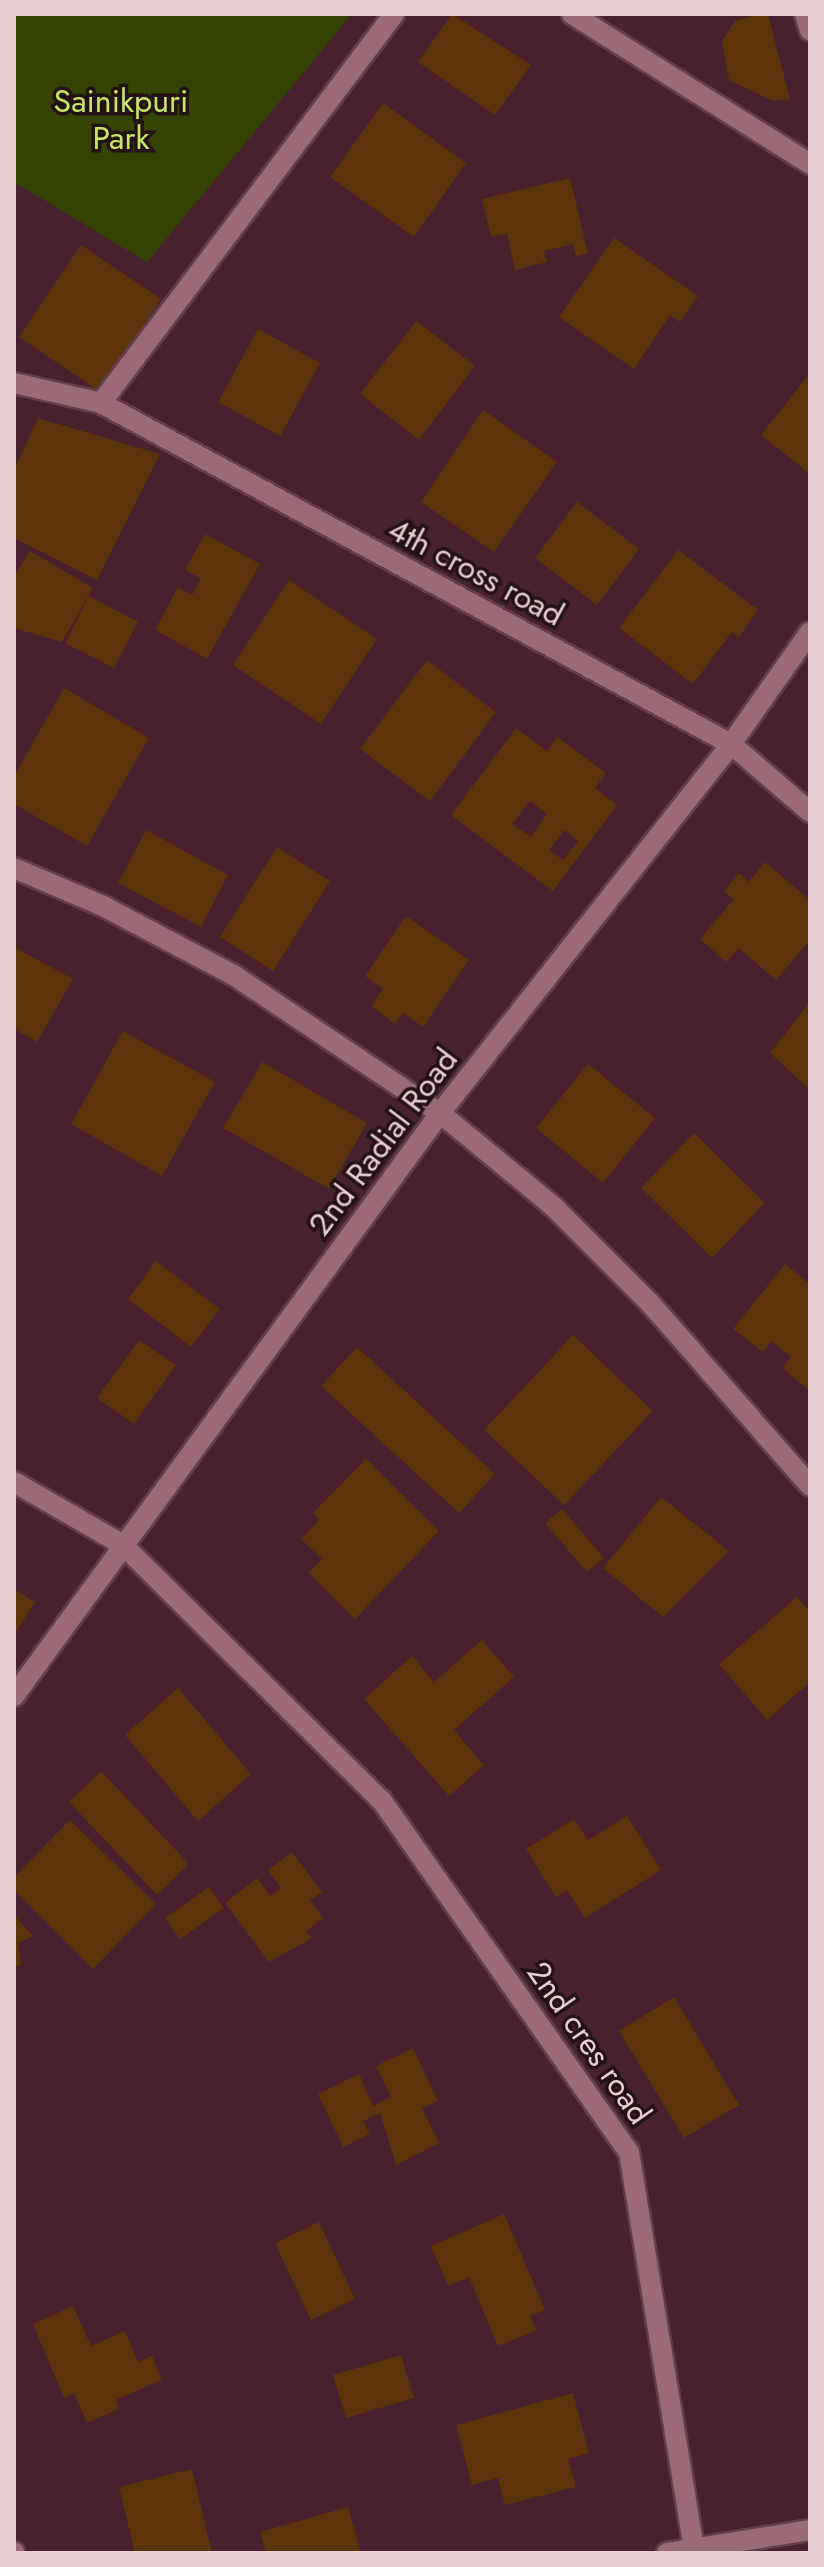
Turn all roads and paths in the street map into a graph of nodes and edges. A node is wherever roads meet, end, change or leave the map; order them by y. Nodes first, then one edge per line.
1 (394, 14) edge
2 (572, 14) edge
3 (805, 14) edge
4 (810, 30) edge
5 (810, 164) edge
6 (14, 383) edge
7 (101, 403) junction
8 (810, 632) edge
9 (731, 744) junction
10 (810, 812) edge
11 (14, 868) edge
12 (440, 1113) junction
13 (14, 1482) edge
14 (810, 1486) edge
15 (123, 1545) junction
16 (14, 1696) edge
17 (810, 2530) edge
18 (695, 2550) edge
19 (667, 2553) edge

1 - 7 street
2 - 5 street
3 - 4 street
6 - 7 street, 4th cross road
7 - 9 street, 4th cross road
8 - 9 street, 2nd Radial Road
9 - 10 street, 4th cross road
9 - 12 street, 2nd Radial Road
11 - 12 street
12 - 14 street
12 - 15 street, 2nd Radial Road
13 - 15 street, 2nd cres road
15 - 16 street, 2nd Radial Road
15 - 18 street, 2nd cres road
17 - 18 street
18 - 19 street

